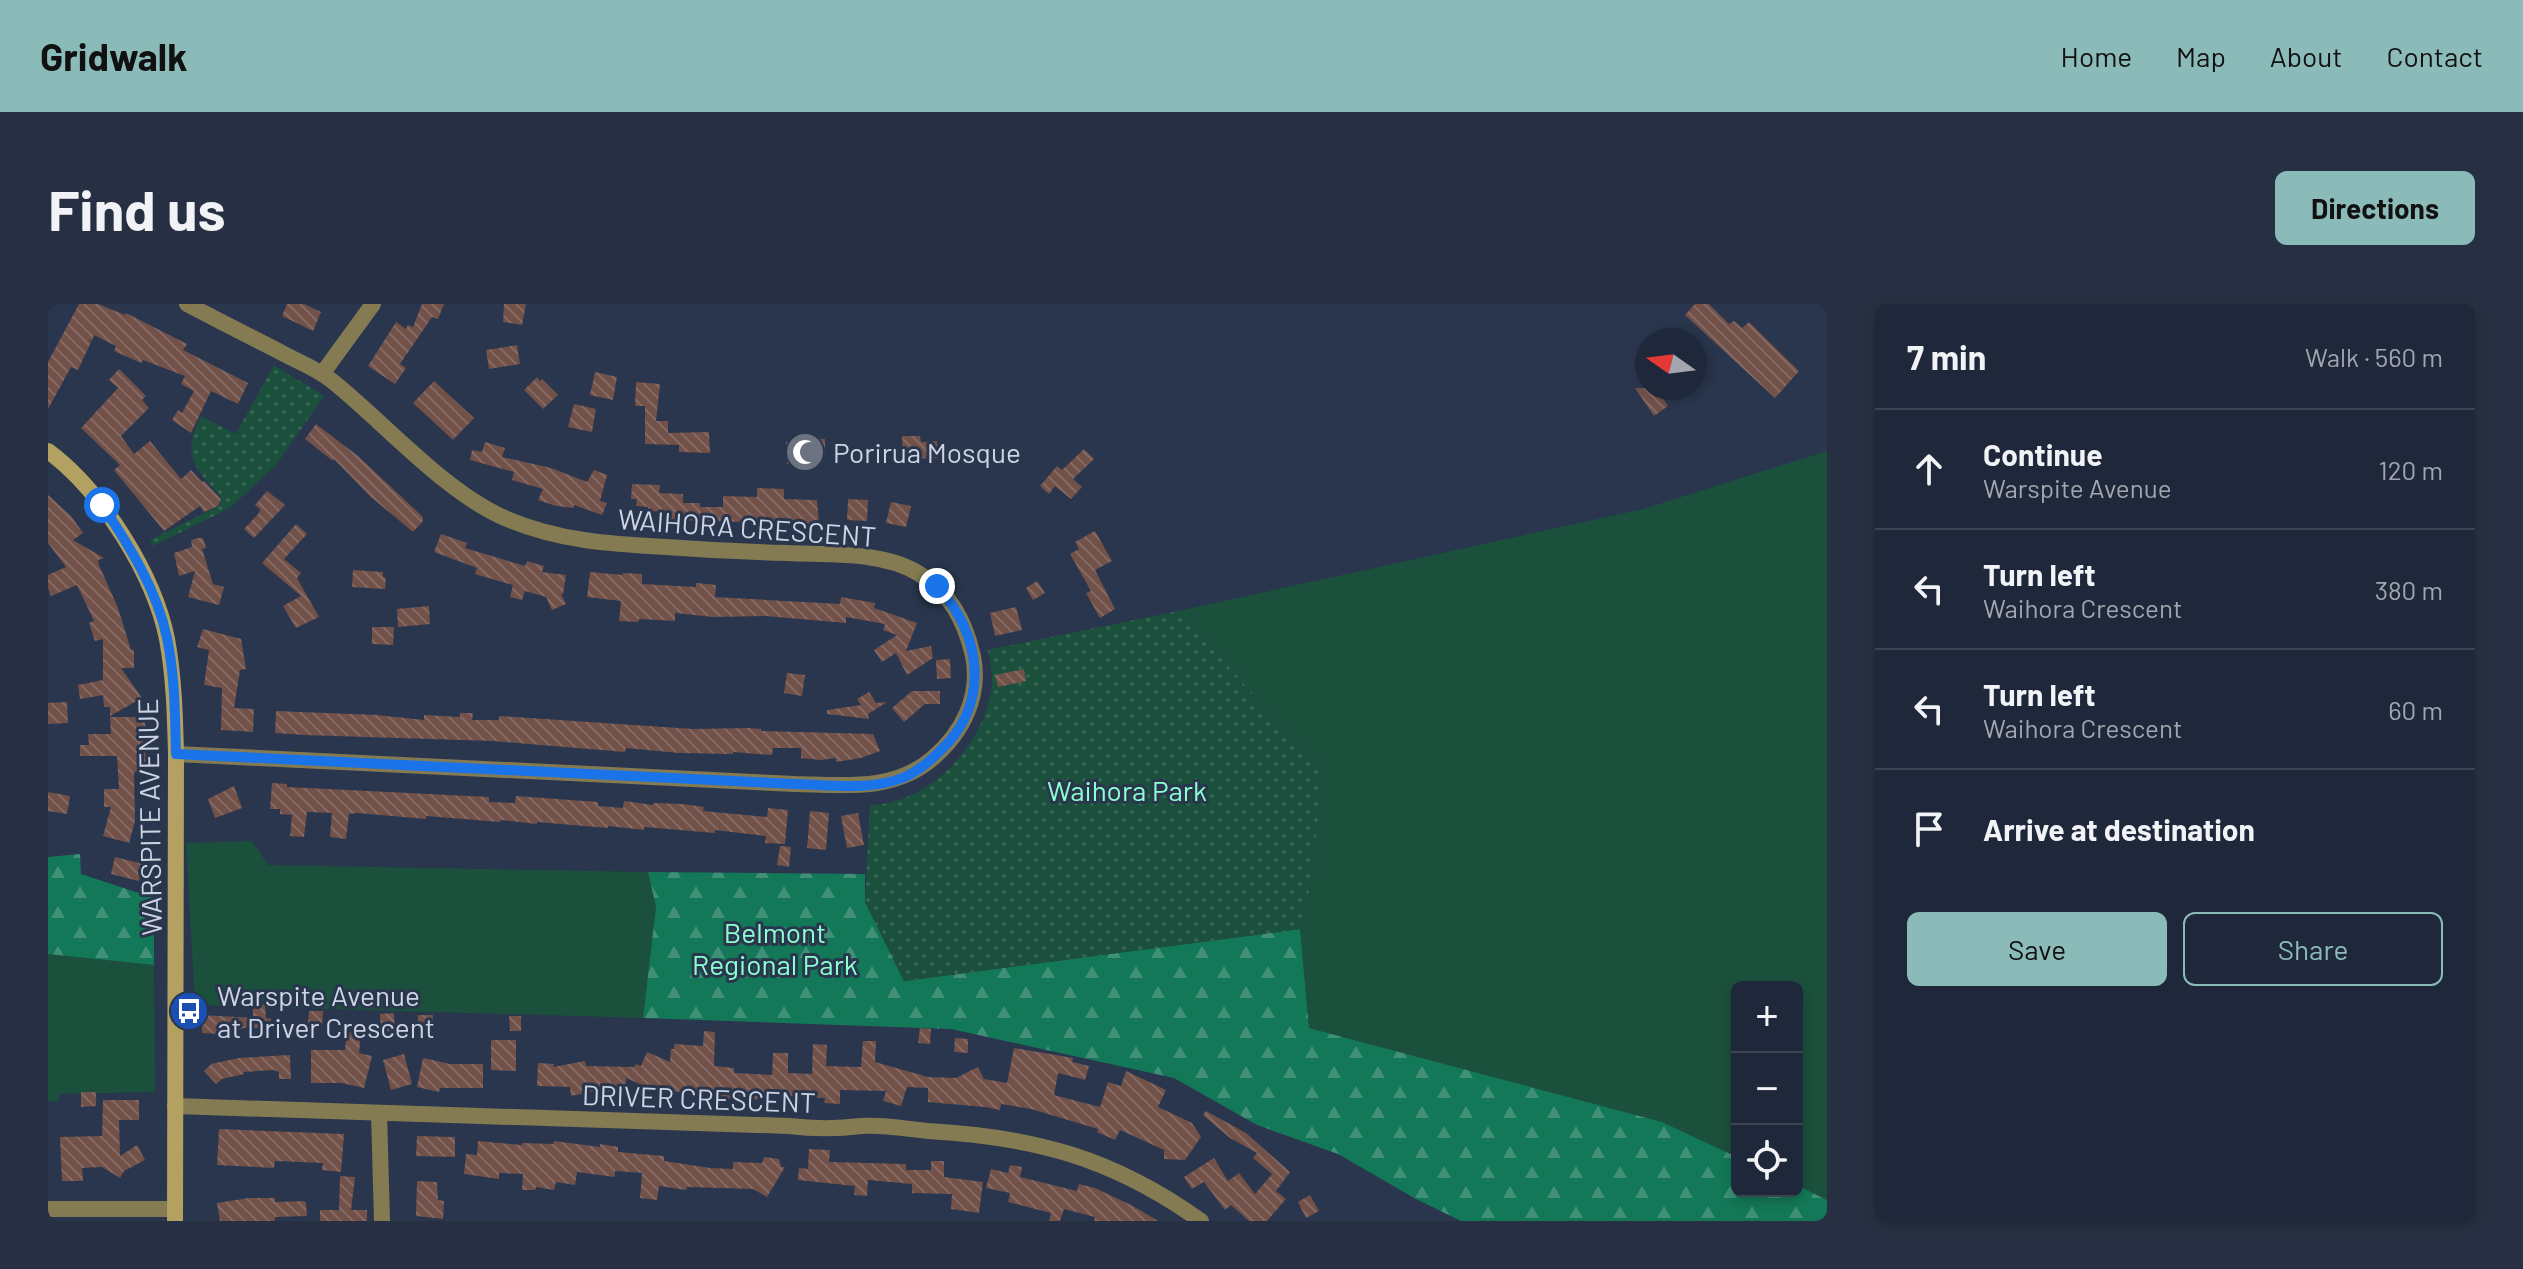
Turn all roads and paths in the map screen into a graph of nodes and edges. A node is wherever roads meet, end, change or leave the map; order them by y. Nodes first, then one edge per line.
1 (187, 304) edge
2 (373, 304) edge
3 (322, 374) junction
4 (48, 451) edge
5 (176, 754) junction
6 (175, 1106) junction
7 (379, 1113) junction
8 (48, 1211) edge
9 (174, 1215) edge
10 (382, 1221) edge
11 (1201, 1221) edge

1 - 3 street, WAIHORA CRESCENT
2 - 3 street
3 - 5 street, WAIHORA CRESCENT
4 - 5 main road, WARSPITE AVENUE
5 - 6 main road, WARSPITE AVENUE
6 - 7 street, DRIVER CRESCENT
6 - 9 main road, WARSPITE AVENUE
7 - 10 street
7 - 11 street, DRIVER CRESCENT
8 - 9 street

